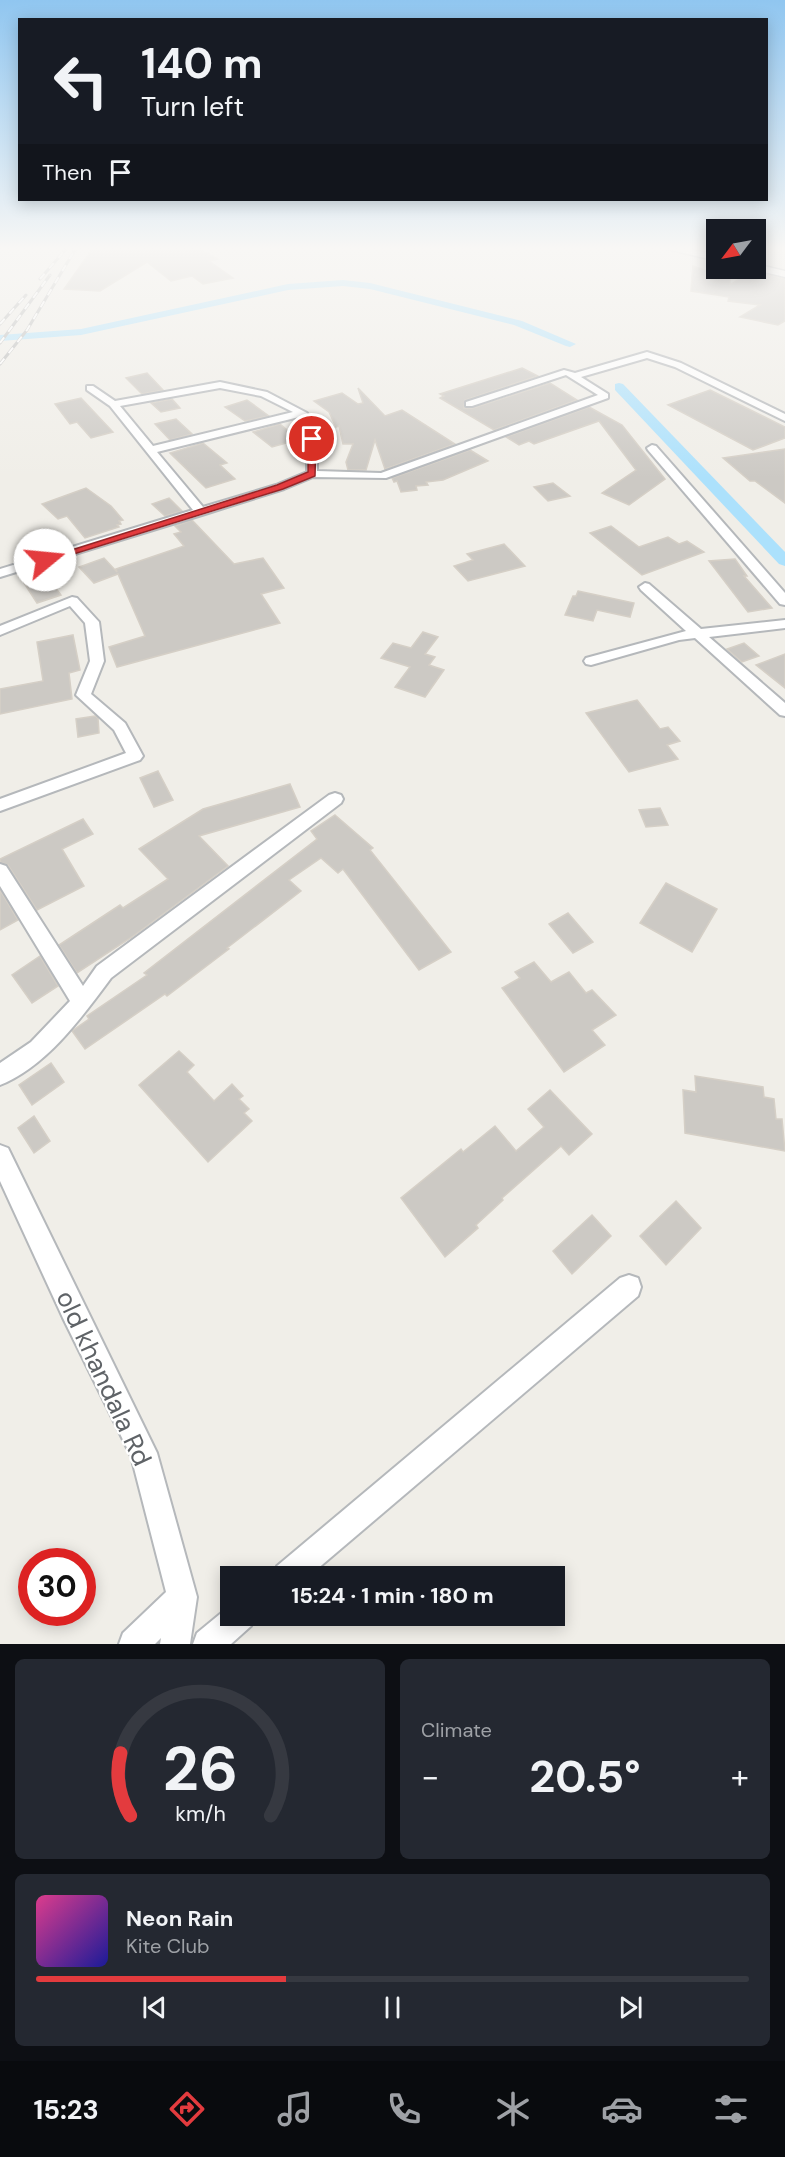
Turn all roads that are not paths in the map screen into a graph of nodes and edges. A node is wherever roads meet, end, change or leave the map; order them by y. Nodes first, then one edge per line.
1 (574, 376) junction
2 (90, 388) dead end
3 (113, 404) junction
4 (469, 404) dead end
5 (302, 413) junction
6 (785, 418) edge
7 (652, 448) dead end
8 (151, 450) junction
9 (312, 474) junction
10 (201, 512) junction
11 (0, 573) edge
12 (645, 587) dead end
13 (785, 601) edge
14 (785, 624) edge
15 (0, 631) edge
16 (698, 633) junction
17 (591, 661) dead end
18 (785, 711) edge
19 (335, 799) dead end
20 (0, 805) edge
21 (0, 871) edge
22 (82, 1002) junction
23 (0, 1075) edge
24 (0, 1156) edge
25 (629, 1287) dead end
26 (299, 1566) edge
27 (182, 1597) junction
28 (229, 1626) edge
29 (134, 1644) edge
30 (175, 1644) edge
31 (207, 1644) edge

1 - 4 street
1 - 6 street
1 - 9 street
2 - 3 street
3 - 5 street
3 - 8 street
5 - 8 street
5 - 9 street
7 - 13 street
8 - 10 street
9 - 10 street
10 - 11 street
12 - 16 street
14 - 16 street
15 - 20 street
16 - 17 street
16 - 18 street
19 - 22 street
21 - 22 street
22 - 23 street
24 - 27 street, old khandala Rd
25 - 26 street
27 - 29 street
27 - 30 street, old khandala Rd
28 - 31 street

